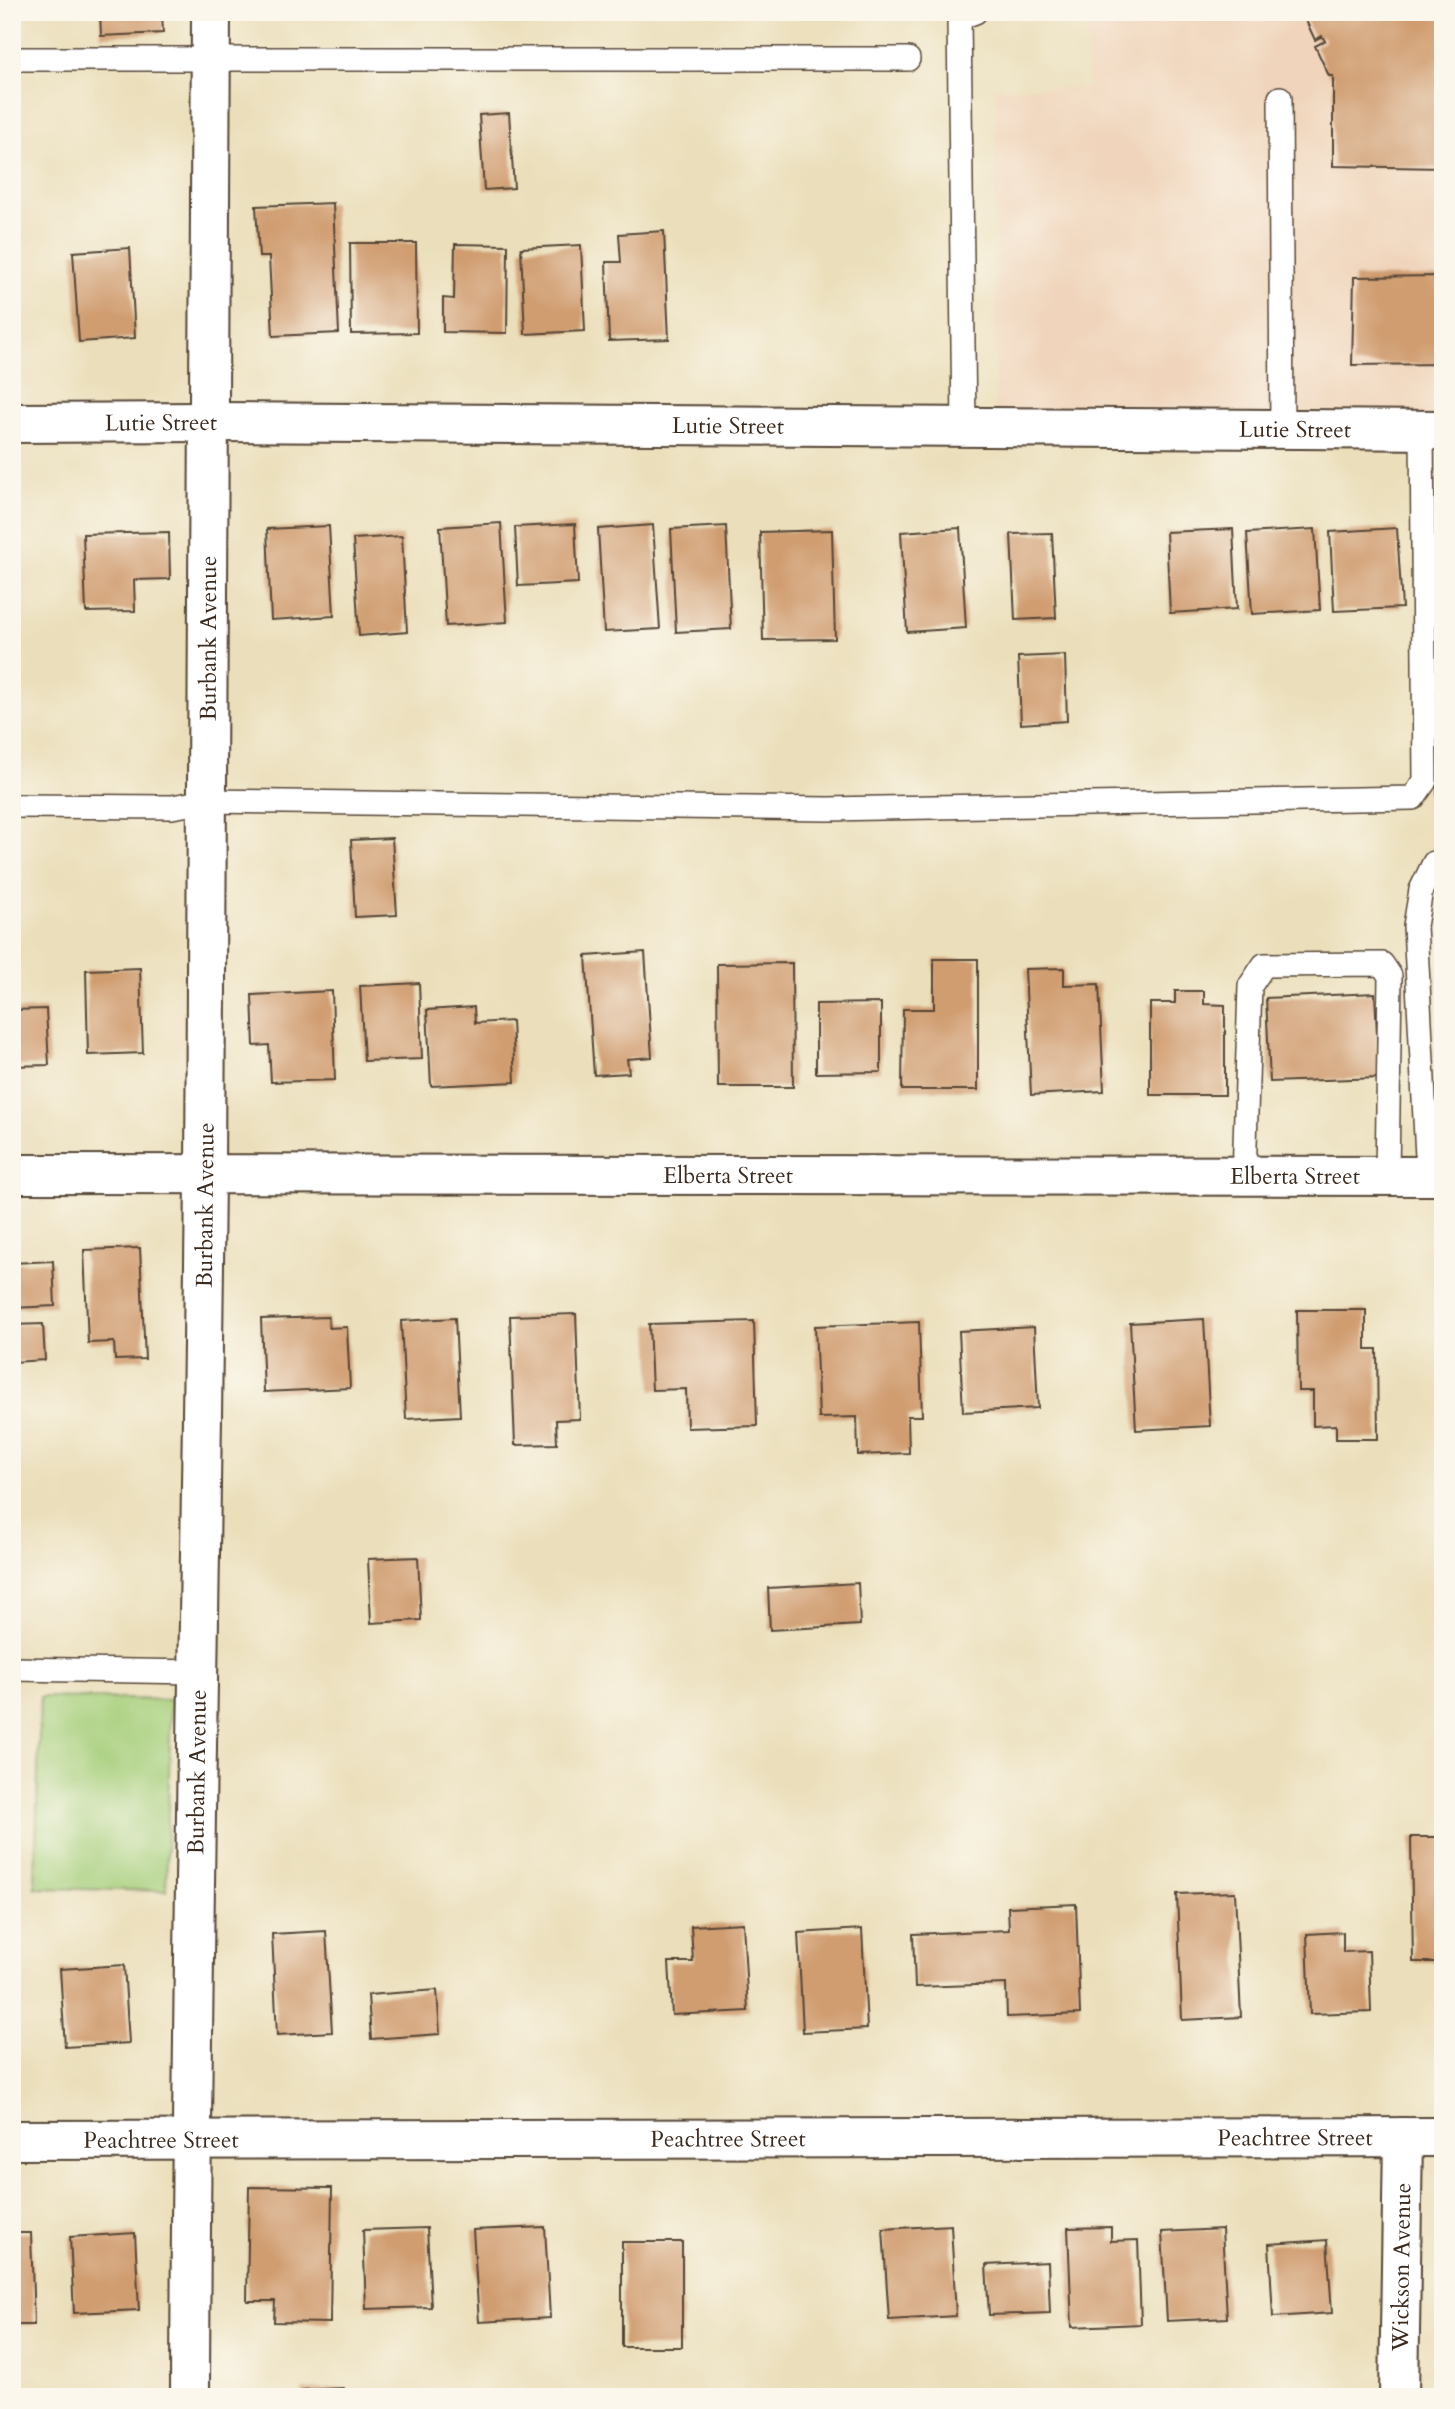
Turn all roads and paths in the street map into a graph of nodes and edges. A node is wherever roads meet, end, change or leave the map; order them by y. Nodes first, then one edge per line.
1 (211, 12) edge
2 (975, 12) edge
3 (12, 59) edge
4 (908, 59) dead end
5 (211, 60) junction
6 (1280, 98) dead end
7 (207, 422) junction
8 (12, 423) edge
9 (964, 427) junction
10 (1282, 429) junction
11 (1432, 430) edge
12 (206, 801) junction
13 (12, 806) edge
14 (1443, 863) edge
15 (205, 1173) junction
16 (12, 1174) edge
17 (1387, 1176) junction
18 (1436, 1176) edge
19 (1244, 1177) junction
20 (12, 1669) edge
21 (198, 1672) junction
22 (1403, 2137) junction
23 (1443, 2137) edge
24 (12, 2140) edge
25 (191, 2140) junction
26 (191, 2397) edge
27 (1399, 2397) edge

1 - 5 street, Burbank Avenue
2 - 9 lane
3 - 5 lane
4 - 5 lane
5 - 7 street, Burbank Avenue
6 - 10 lane
7 - 8 street, Lutie Street
7 - 9 street, Lutie Street
7 - 12 street, Burbank Avenue
9 - 10 street, Lutie Street
10 - 11 street, Lutie Street
11 - 12 lane
12 - 13 lane
12 - 15 street, Burbank Avenue
14 - 18 lane
15 - 16 street, Elberta Street
15 - 19 street, Elberta Street
15 - 21 street, Burbank Avenue
17 - 18 street, Elberta Street
17 - 19 street, Elberta Street
17 - 19 lane
20 - 21 lane
21 - 25 street, Burbank Avenue
22 - 23 street, Peachtree Street
22 - 25 street, Peachtree Street
22 - 27 street, Wickson Avenue
24 - 25 street, Peachtree Street
25 - 26 street, Burbank Avenue

